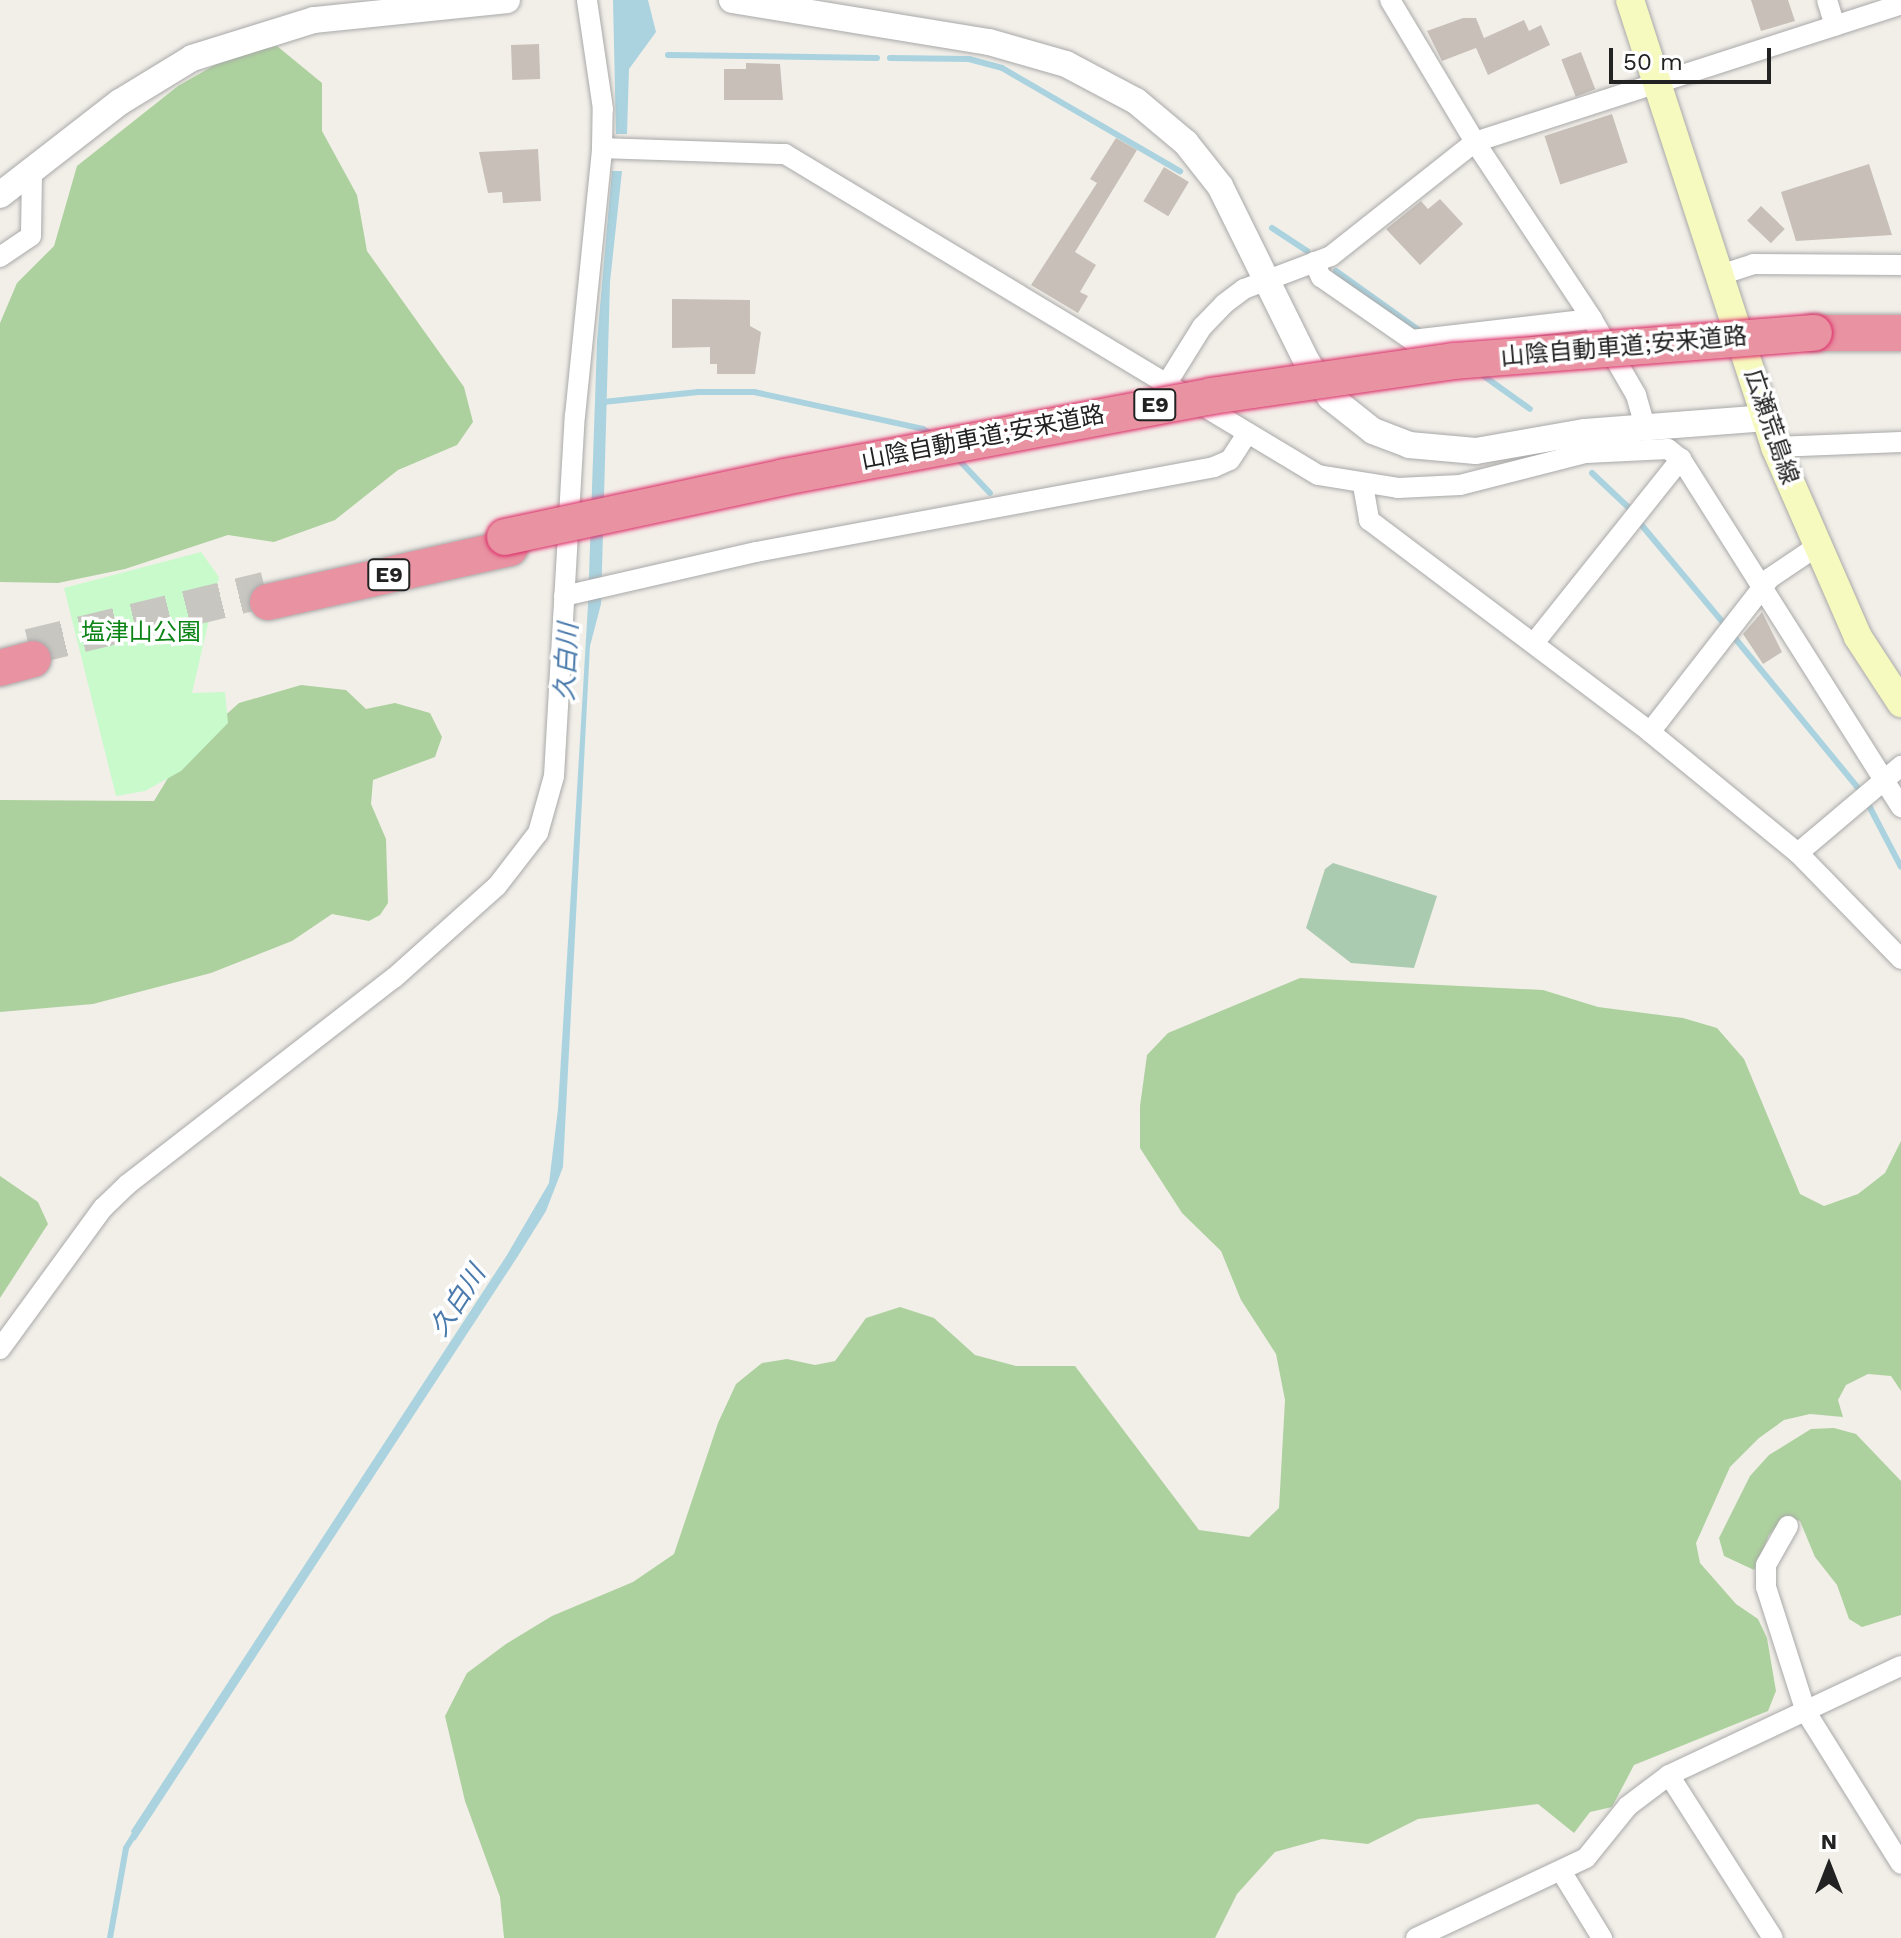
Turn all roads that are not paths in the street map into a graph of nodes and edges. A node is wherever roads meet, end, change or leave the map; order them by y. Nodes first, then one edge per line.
1 (507, 0) edge
2 (587, 0) edge
3 (732, 0) edge
4 (1390, 0) edge
5 (1630, 0) edge
6 (1827, 0) edge
7 (1901, 4) edge
8 (1835, 26) junction
9 (1658, 83) junction
10 (1475, 142) junction
11 (602, 148) junction
12 (32, 170) junction
13 (0, 195) edge
14 (0, 257) edge
15 (1314, 262) junction
16 (1901, 265) edge
17 (1720, 275) junction
18 (1268, 280) junction
19 (1592, 319) junction
20 (1901, 333) edge
21 (1814, 339) junction
22 (1901, 343) edge
23 (1167, 383) junction
24 (1766, 418) junction
25 (1645, 426) junction
26 (1247, 434) junction
27 (1901, 442) edge
28 (1775, 447) junction
29 (1681, 459) junction
30 (1363, 485) junction
31 (1816, 547) junction
32 (1762, 591) junction
33 (266, 596) tunnel mouth
34 (564, 596) junction
35 (1534, 643) junction
36 (1901, 703) edge
37 (1650, 732) junction
38 (1901, 766) edge
39 (1883, 780) junction
40 (1901, 807) edge
41 (1798, 853) junction
42 (1899, 953) edge
43 (0, 1349) edge
44 (1788, 1526) dead end
45 (1901, 1666) edge
46 (1806, 1712) junction
47 (1669, 1775) junction
48 (1901, 1864) edge
49 (1561, 1871) junction
50 (1416, 1938) edge
51 (1602, 1938) edge
52 (1773, 1938) edge

1 - 12 street
2 - 11 street
3 - 18 street
4 - 10 street
5 - 9 main road, 広瀬荒島線
6 - 8 street
7 - 8 street
8 - 9 street
9 - 10 street
9 - 17 main road, 広瀬荒島線
10 - 15 street
10 - 19 street
11 - 23 street
11 - 34 street
12 - 13 street
12 - 14 street
15 - 18 street
15 - 19 street
16 - 17 street
17 - 24 main road, 広瀬荒島線
18 - 23 street
18 - 25 street
19 - 25 street
20 - 21 highway, 山陰自動車道;安来道路 / E9
21 - 22 highway, 山陰自動車道;安来道路 / E9
21 - 33 highway, 山陰自動車道;安来道路 / E9, bridge
23 - 26 street
24 - 25 street
24 - 28 main road, 広瀬荒島線
26 - 30 street
26 - 34 street
27 - 28 street
28 - 31 main road, 広瀬荒島線
29 - 30 street
29 - 32 street
29 - 35 street
30 - 35 street
31 - 32 street
31 - 36 main road, 広瀬荒島線
32 - 37 street
32 - 39 street
34 - 43 street
35 - 37 street
37 - 41 street
38 - 39 street
39 - 40 street
39 - 41 street
41 - 42 street
44 - 46 street
45 - 46 street
46 - 47 street
46 - 48 street
47 - 49 street
47 - 52 street
49 - 50 street
49 - 51 street

